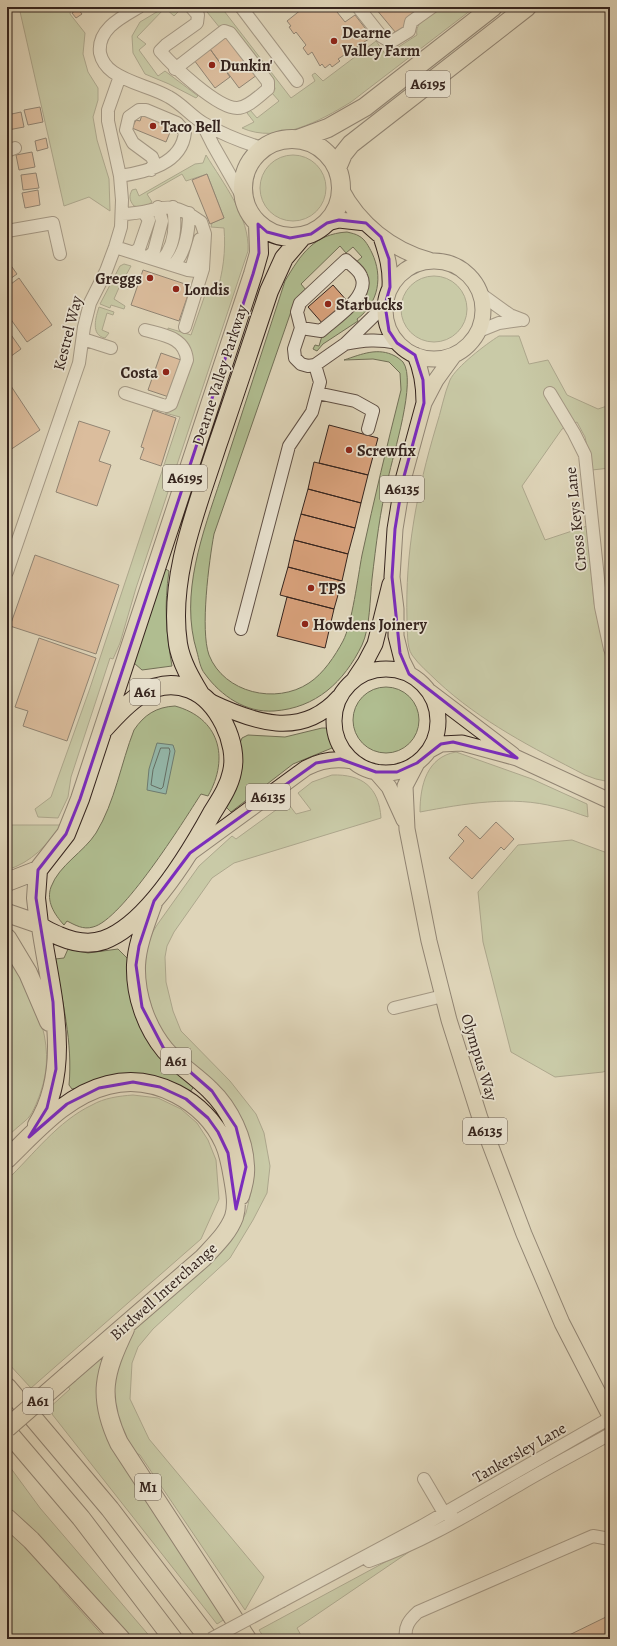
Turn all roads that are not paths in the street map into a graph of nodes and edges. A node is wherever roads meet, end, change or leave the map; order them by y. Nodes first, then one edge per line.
1 (139, 7) edge
2 (191, 7) edge
3 (240, 7) edge
4 (358, 7) edge
5 (432, 7) edge
6 (493, 7) edge
7 (527, 7) edge
8 (175, 68) junction
9 (120, 76) junction
10 (297, 81) dead end
11 (202, 122) junction
12 (298, 139) junction
13 (262, 148) junction
14 (337, 168) junction
15 (151, 170) junction
16 (120, 176) junction
17 (341, 189) junction
18 (242, 196) junction
19 (173, 207) junction
20 (158, 208) junction
21 (188, 212) junction
22 (144, 213) junction
23 (122, 214) junction
24 (201, 222) junction
25 (327, 223) junction
26 (366, 223) junction
27 (258, 224) junction
28 (7, 231) edge
29 (302, 237) junction
30 (381, 237) junction
31 (115, 247) junction
32 (134, 252) junction
33 (60, 254) dead end
34 (149, 257) junction
35 (429, 260) junction
36 (161, 261) junction
37 (173, 265) junction
38 (204, 268) junction
39 (188, 270) junction
40 (390, 287) junction
41 (482, 295) junction
42 (385, 305) junction
43 (185, 327) dead end
44 (301, 328) junction
45 (145, 330) dead end
46 (479, 331) junction
47 (84, 338) junction
48 (397, 343) junction
49 (345, 344) junction
50 (111, 348) dead end
51 (415, 355) junction
52 (454, 355) junction
53 (315, 365) junction
54 (317, 392) junction
55 (125, 393) dead end
56 (550, 393) dead end
57 (424, 403) junction
58 (368, 429) dead end
59 (8, 567) edge
60 (392, 577) junction
61 (241, 629) dead end
62 (610, 649) edge
63 (409, 674) junction
64 (355, 679) junction
65 (430, 692) junction
66 (204, 697) junction
67 (339, 697) junction
68 (103, 730) junction
69 (430, 750) junction
70 (517, 758) junction
71 (352, 761) junction
72 (417, 763) junction
73 (376, 772) junction
74 (610, 801) edge
75 (407, 829) junction
76 (190, 853) junction
77 (38, 870) junction
78 (7, 882) edge
79 (154, 901) junction
80 (7, 913) edge
81 (40, 925) junction
82 (7, 938) edge
83 (443, 996) junction
84 (394, 1008) dead end
85 (56, 1040) junction
86 (29, 1137) junction
87 (7, 1159) edge
88 (236, 1209) junction
89 (129, 1321) junction
90 (7, 1387) edge
91 (610, 1417) edge
92 (7, 1428) edge
93 (7, 1431) edge
94 (610, 1434) edge
95 (424, 1479) dead end
96 (444, 1513) junction
97 (471, 1513) junction
98 (7, 1518) edge
99 (610, 1539) edge
100 (336, 1572) junction
101 (121, 1639) edge
102 (173, 1639) edge
103 (210, 1639) edge
104 (247, 1639) edge
105 (406, 1639) edge

1 - 9 street
2 - 8 street
3 - 10 street
4 - 5 street
6 - 12 highway, A6195
7 - 14 highway, A6195
8 - 8 street
9 - 11 street
9 - 16 street, Kestrel Way
11 - 13 street
11 - 18 street
12 - 13 highway, A6195
12 - 14 highway, A6195
13 - 18 highway, A6195
14 - 17 highway, A6195
15 - 15 street
15 - 16 street
16 - 23 street, Kestrel Way
17 - 25 highway, A6195
17 - 26 main road
18 - 27 highway, A6195
19 - 20 street
19 - 21 street
19 - 36 street
20 - 22 street
20 - 34 street
21 - 24 street
21 - 37 street
22 - 23 street
22 - 32 street
23 - 31 street, Kestrel Way
24 - 38 street
24 - 39 street
25 - 26 main road
25 - 29 highway, A6195
26 - 30 main road
27 - 29 highway, A6195
27 - 68 highway, Dearne Valley Parkway / A6195
28 - 33 street
29 - 66 highway, Dearne Valley Parkway / A6195
30 - 35 main road
30 - 40 main road
31 - 32 street
31 - 47 street, Kestrel Way
32 - 34 street
34 - 36 street
35 - 40 main road
35 - 41 main road
36 - 37 street
37 - 39 street
38 - 39 street
38 - 43 street
40 - 42 main road
41 - 46 main road
41 - 46 street
42 - 48 main road
42 - 49 street
44 - 44 street
44 - 53 street
45 - 55 street
46 - 52 main road
47 - 50 street
47 - 59 street, Kestrel Way
48 - 49 street
48 - 51 main road
49 - 53 street
51 - 52 main road
51 - 57 main road, A6135
52 - 57 main road, A6135
53 - 54 street
54 - 58 street
54 - 61 street
56 - 62 street, Cross Keys Lane
57 - 60 main road, A6135
60 - 63 main road, A6135
60 - 64 main road, A6135
63 - 64 main road
63 - 65 main road
64 - 67 main road
65 - 69 main road
65 - 70 main road
66 - 67 main road
66 - 68 highway, A61
66 - 76 highway, A61
67 - 71 main road
68 - 77 highway, A61
69 - 70 main road
69 - 72 main road
70 - 74 main road
71 - 73 main road
71 - 76 main road, A6135
72 - 73 main road
72 - 75 main road, Olympus Way / A6135
73 - 75 main road, Olympus Way / A6135
75 - 83 main road, Olympus Way / A6135
76 - 79 highway, A61
77 - 78 highway
77 - 81 highway, A61
79 - 81 highway, A61
79 - 88 highway, A61
80 - 81 highway, A61
81 - 85 highway, A61
82 - 85 highway
83 - 84 street
83 - 91 main road, Olympus Way / A6135
85 - 86 highway, A61
86 - 87 highway, Birdwell Interchange / A61
86 - 88 highway, Birdwell Interchange / A61
88 - 89 highway, Birdwell Interchange / A61
89 - 92 highway, Birdwell Interchange / A61, bridge
89 - 104 highway, M1
90 - 103 highway
91 - 96 street, Tankersley Lane
93 - 102 highway
94 - 97 street, Tankersley Lane
95 - 96 street
96 - 97 street, Tankersley Lane
96 - 100 street, Tankersley Lane
97 - 100 street, Tankersley Lane
98 - 101 highway
99 - 105 street
100 - 103 street, Tankersley Lane, bridge

